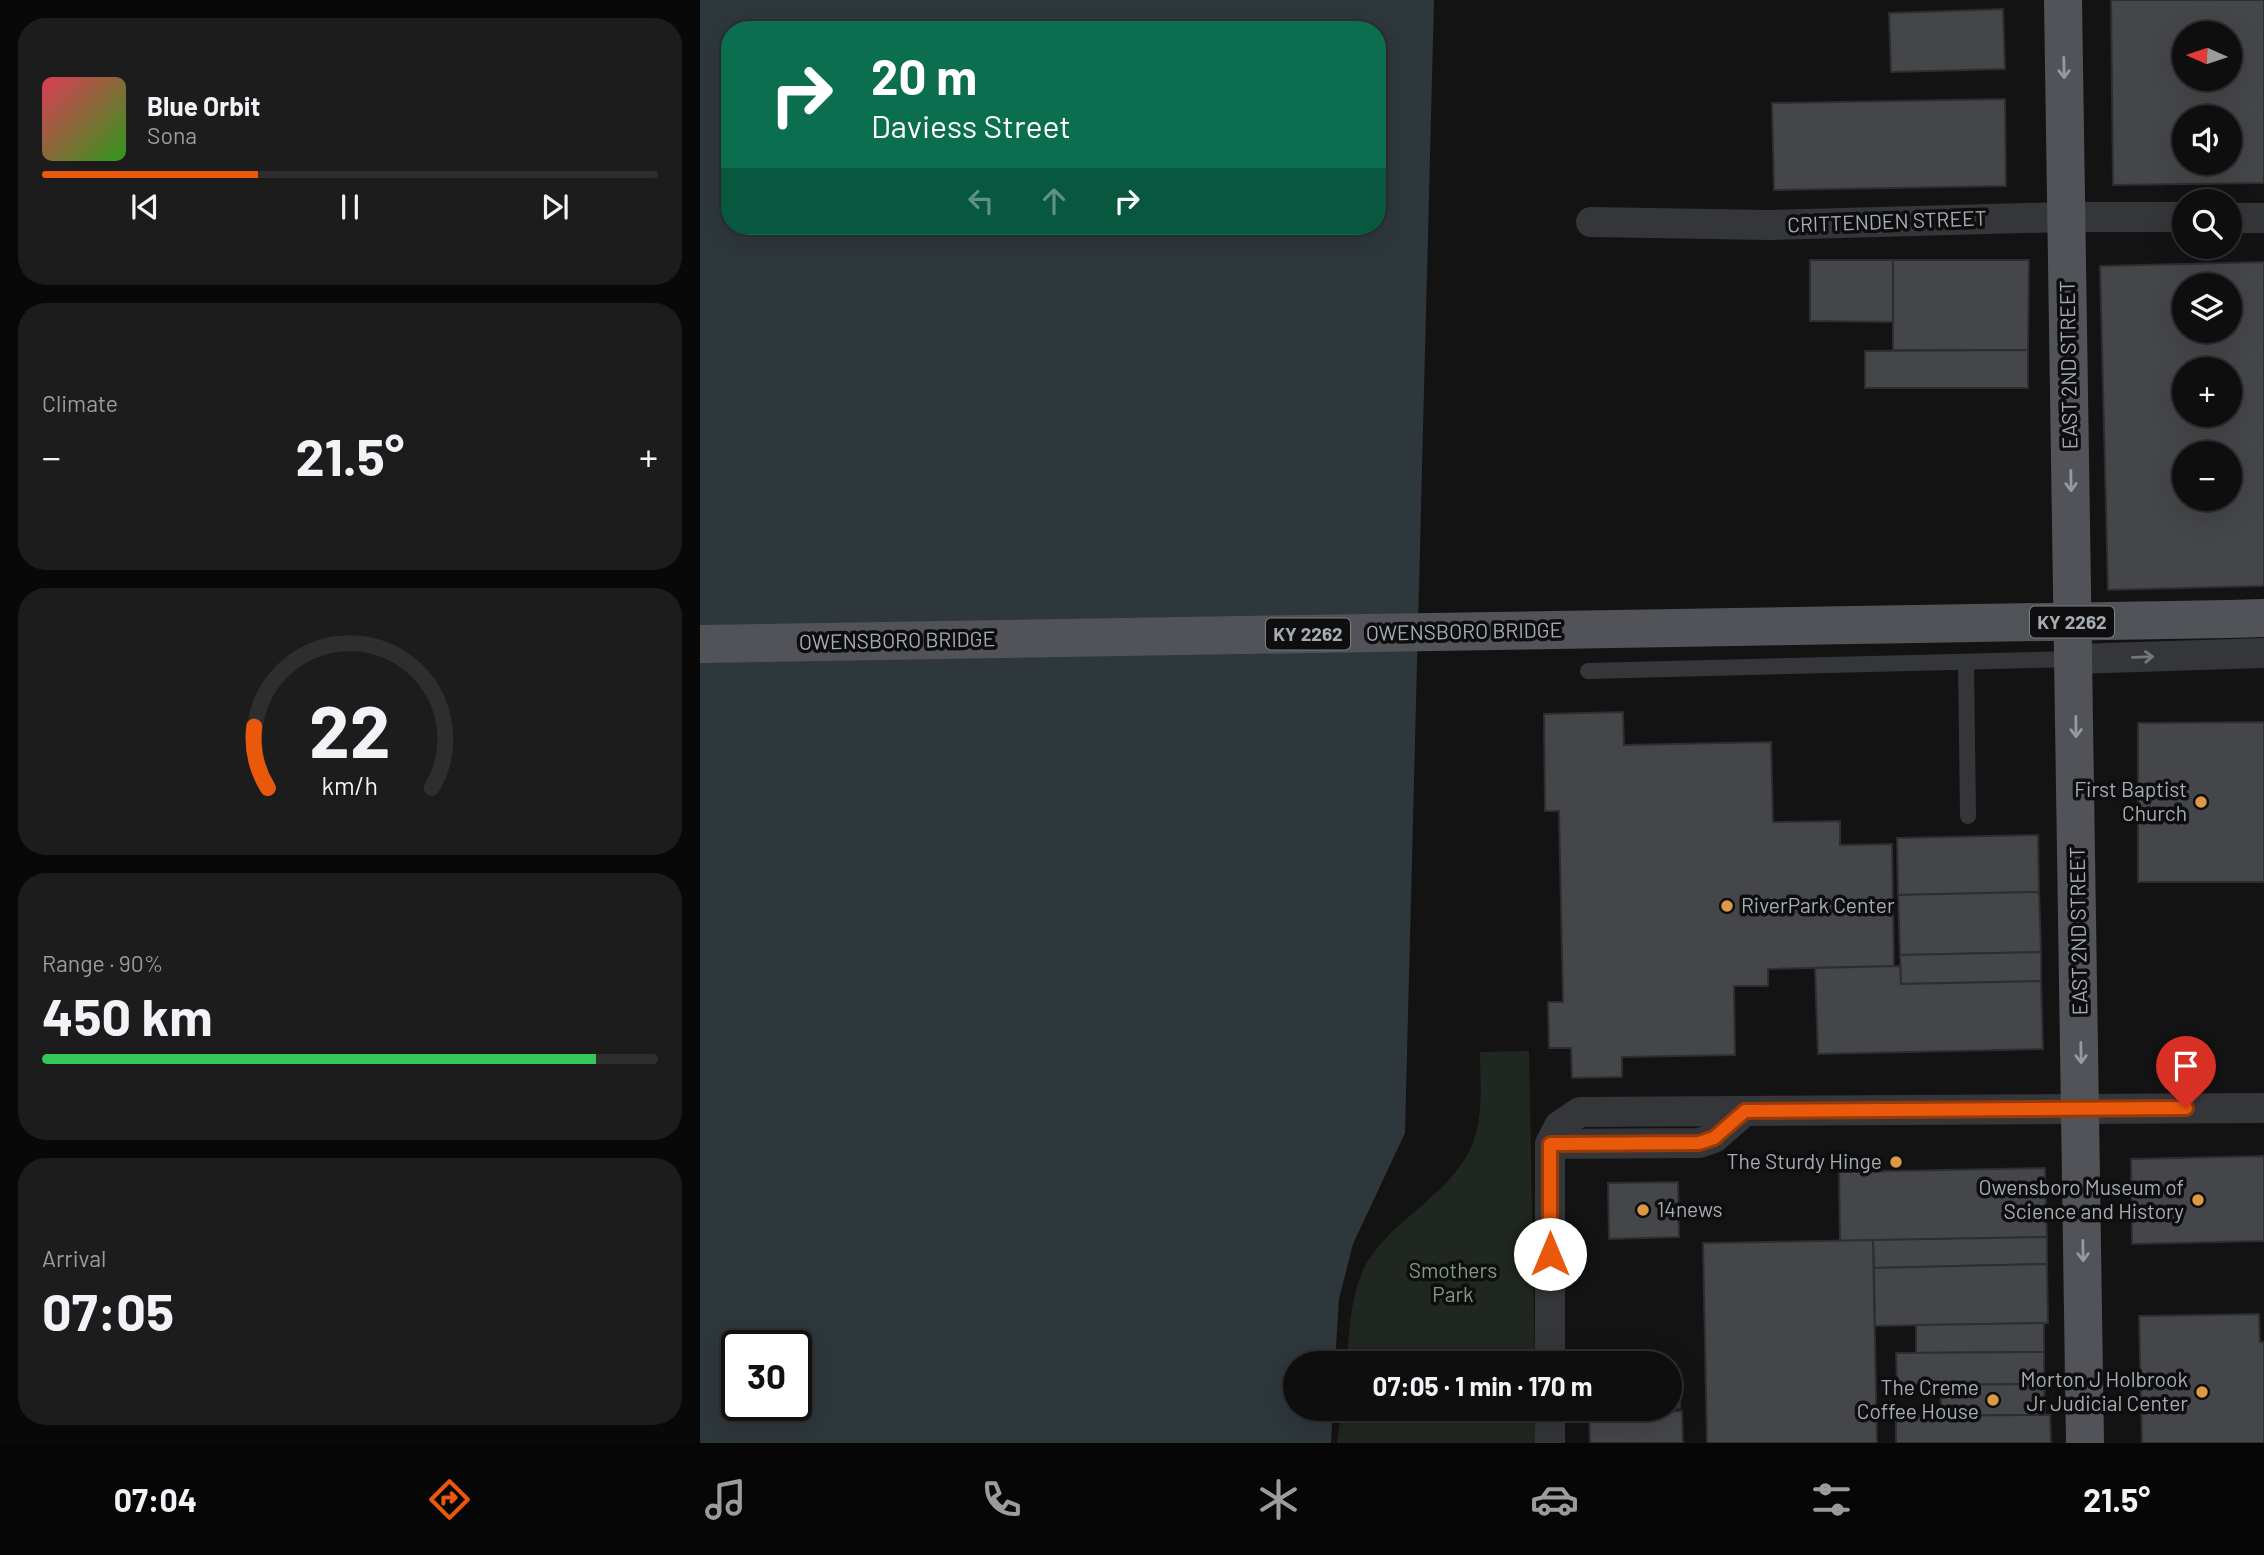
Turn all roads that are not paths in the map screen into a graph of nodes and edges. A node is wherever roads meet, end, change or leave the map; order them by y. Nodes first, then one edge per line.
1 (2063, 0) edge
2 (2066, 217) junction
3 (2172, 217) edge
4 (2242, 218) edge
5 (2264, 218) edge
6 (1591, 222) dead end
7 (2246, 619) edge
8 (700, 644) edge
9 (2264, 653) edge
10 (2075, 659) junction
11 (1966, 663) junction
12 (1588, 671) dead end
13 (1968, 816) dead end
14 (2264, 1108) edge
15 (2082, 1109) junction
16 (1550, 1351) edge
17 (1550, 1421) edge
18 (1550, 1443) edge
19 (2085, 1443) edge

1 -> 2 main road, EAST 2ND STREET
2 - 3 street, CRITTENDEN STREET
2 - 6 street, CRITTENDEN STREET
2 -> 10 main road, EAST 2ND STREET
4 - 5 street
7 - 8 main road, OWENSBORO BRIDGE / KY 2262, bridge
10 -> 9 street
10 - 11 lane
10 -> 15 main road, EAST 2ND STREET
11 - 12 lane
11 - 13 lane
14 - 15 street
15 - 16 street
15 -> 19 main road, EAST 2ND STREET
17 - 18 street

